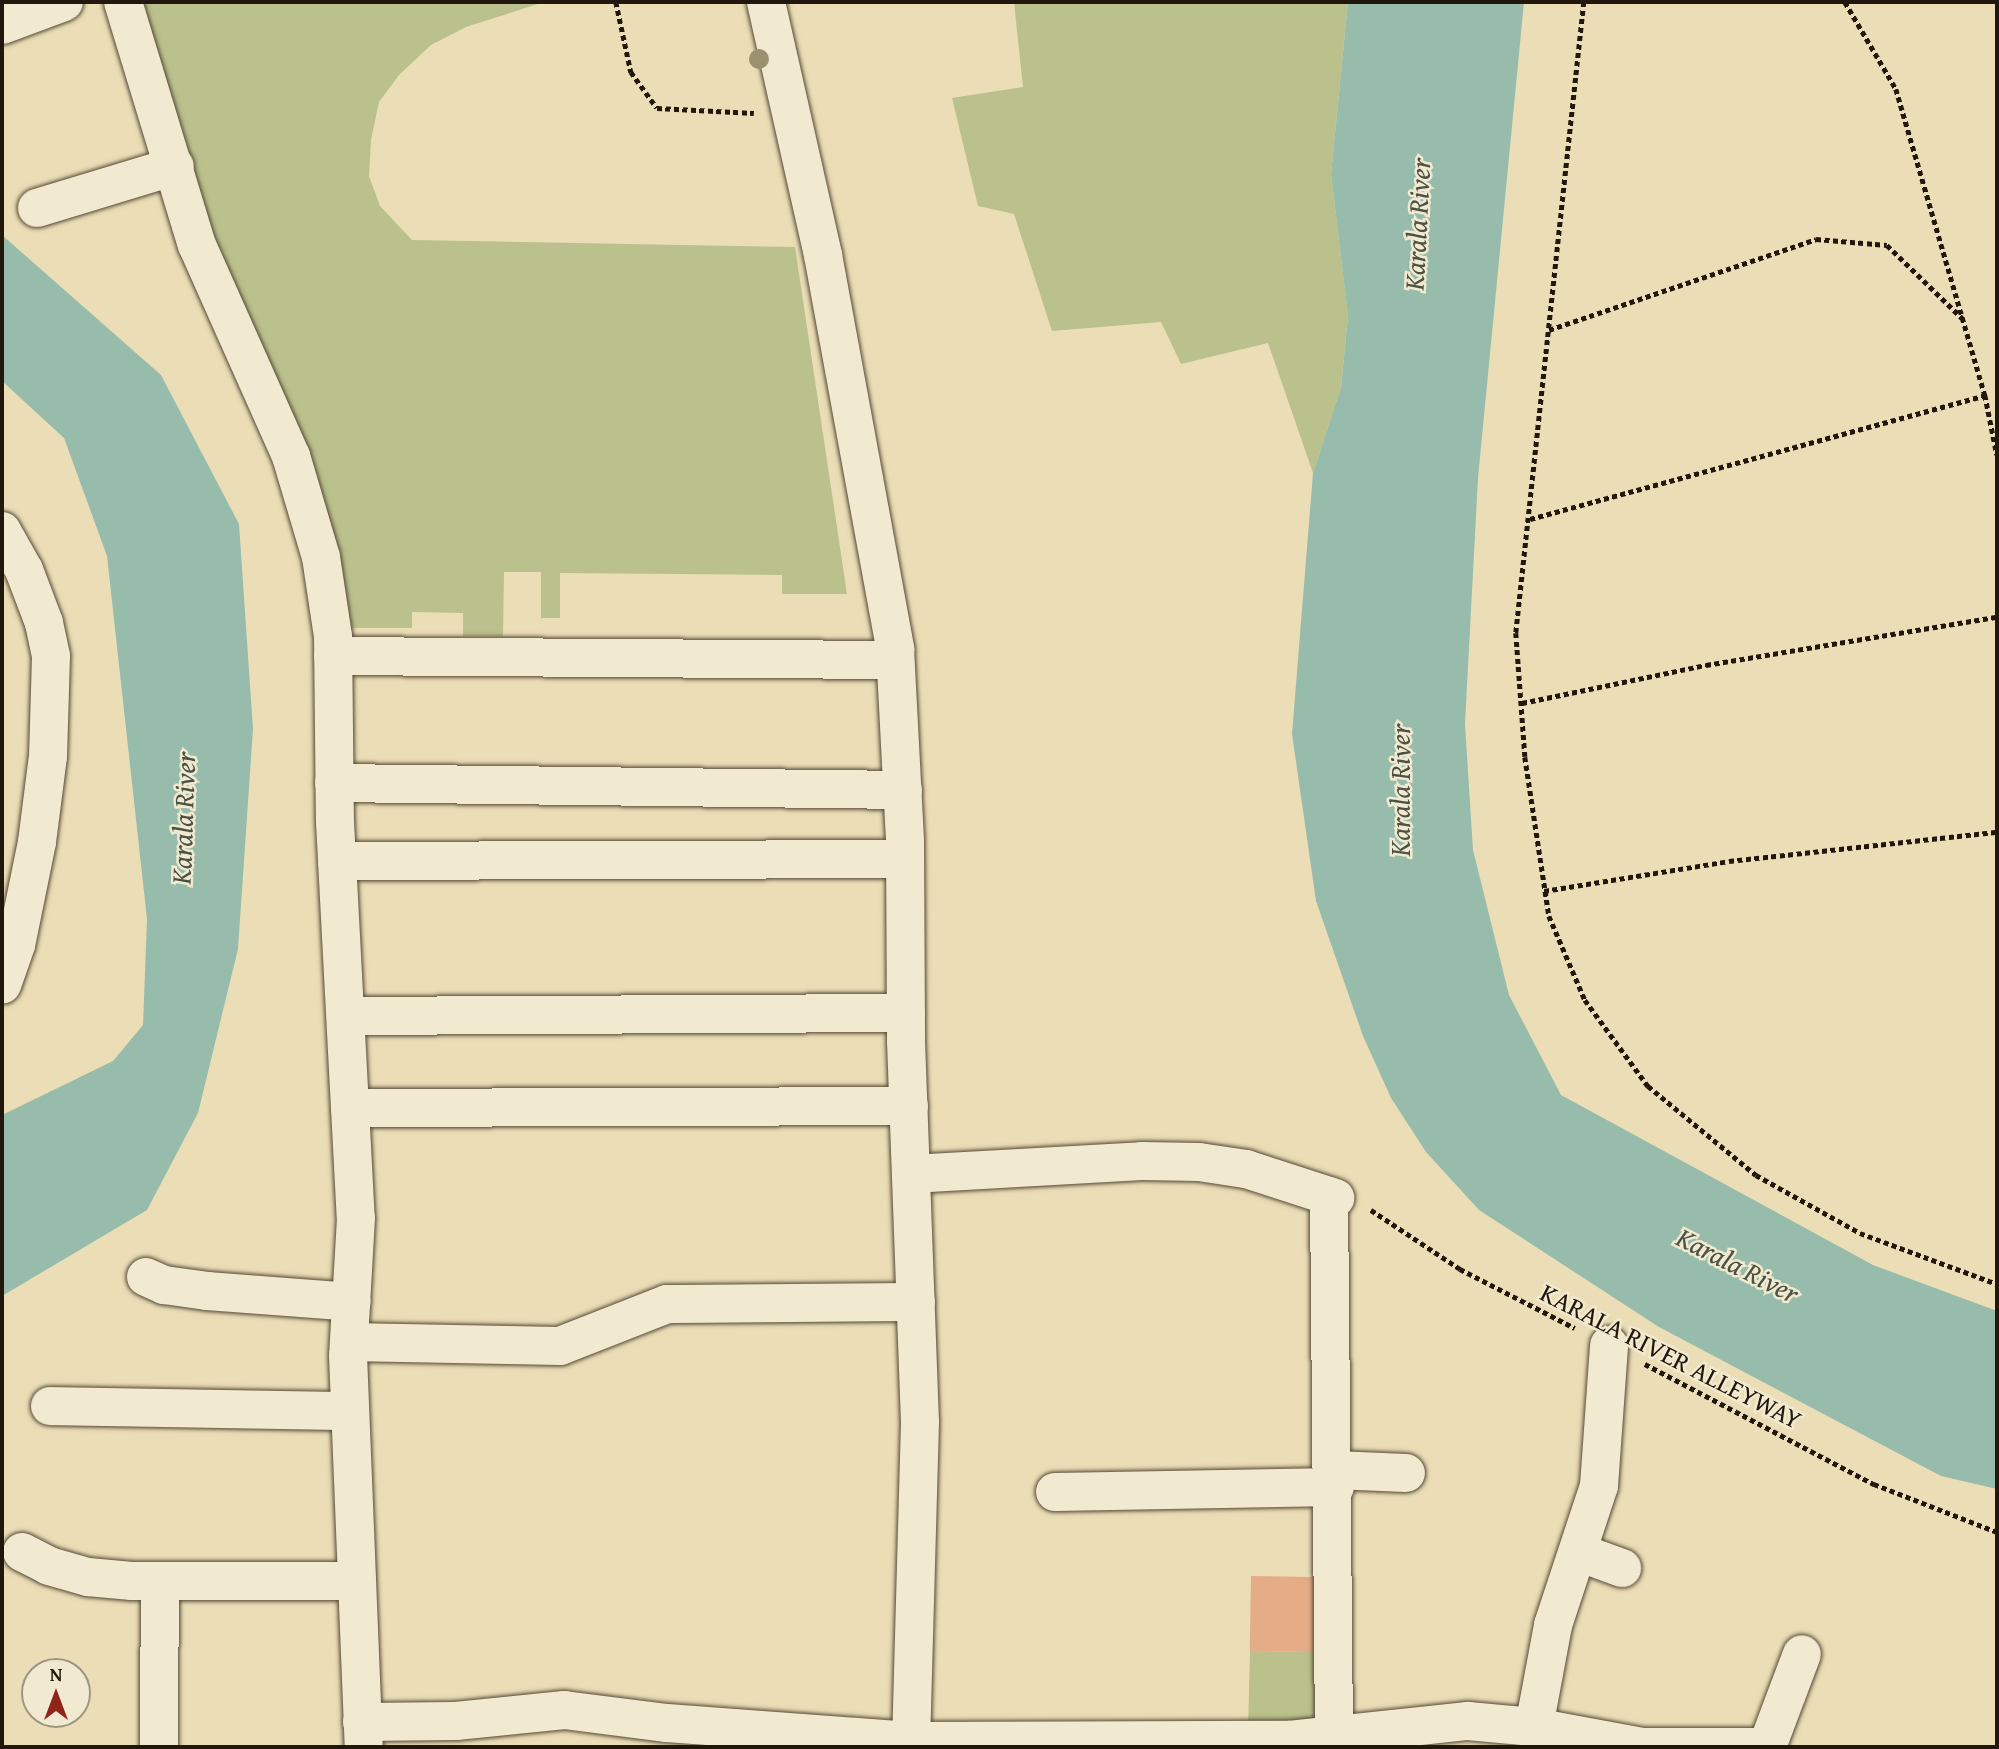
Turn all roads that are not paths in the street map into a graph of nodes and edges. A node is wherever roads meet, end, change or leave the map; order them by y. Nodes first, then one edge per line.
1 (64, 2) edge
2 (123, 2) edge
3 (766, 2) edge
4 (2, 25) edge
5 (175, 166) junction
6 (37, 208) dead end
7 (2, 531) edge
8 (333, 656) junction
9 (895, 660) junction
10 (334, 783) junction
11 (902, 790) junction
12 (905, 859) junction
13 (337, 861) junction
14 (2, 985) edge
15 (906, 1013) junction
16 (346, 1016) junction
17 (909, 1107) junction
18 (350, 1108) junction
19 (911, 1174) junction
20 (146, 1277) dead end
21 (352, 1302) junction
22 (916, 1302) junction
23 (349, 1342) junction
24 (1609, 1345) road end
25 (50, 1406) dead end
26 (350, 1410) junction
27 (1406, 1473) dead end
28 (1335, 1479) junction
29 (1055, 1492) dead end
30 (22, 1552) dead end
31 (1578, 1552) junction
32 (1622, 1567) dead end
33 (357, 1581) junction
34 (160, 1582) junction
35 (1802, 1654) dead end
36 (1534, 1727) junction
37 (363, 1735) edge
38 (1334, 1738) junction
39 (912, 1744) edge
40 (159, 1747) edge
41 (1642, 1747) edge

1 - 4 street
2 - 5 street
3 - 9 street
5 - 6 street
5 - 8 street
7 - 14 street
8 - 9 street
8 - 10 street
9 - 11 street
10 - 11 street
10 - 13 street
11 - 12 street
12 - 13 street
12 - 15 street
13 - 16 street
15 - 16 street
15 - 17 street
16 - 18 street
17 - 18 street
17 - 19 street
18 - 21 street
19 - 22 street
19 - 28 street
20 - 21 street
21 - 23 street
22 - 23 street
22 - 39 street
23 - 26 street
24 - 31 street
25 - 26 street
26 - 33 street
27 - 28 street
28 - 29 street
28 - 38 street
30 - 34 street
31 - 32 street
31 - 36 street
33 - 34 street
33 - 37 street
34 - 40 street
35 - 41 street
36 - 38 street
36 - 41 street
37 - 39 street
38 - 39 street

